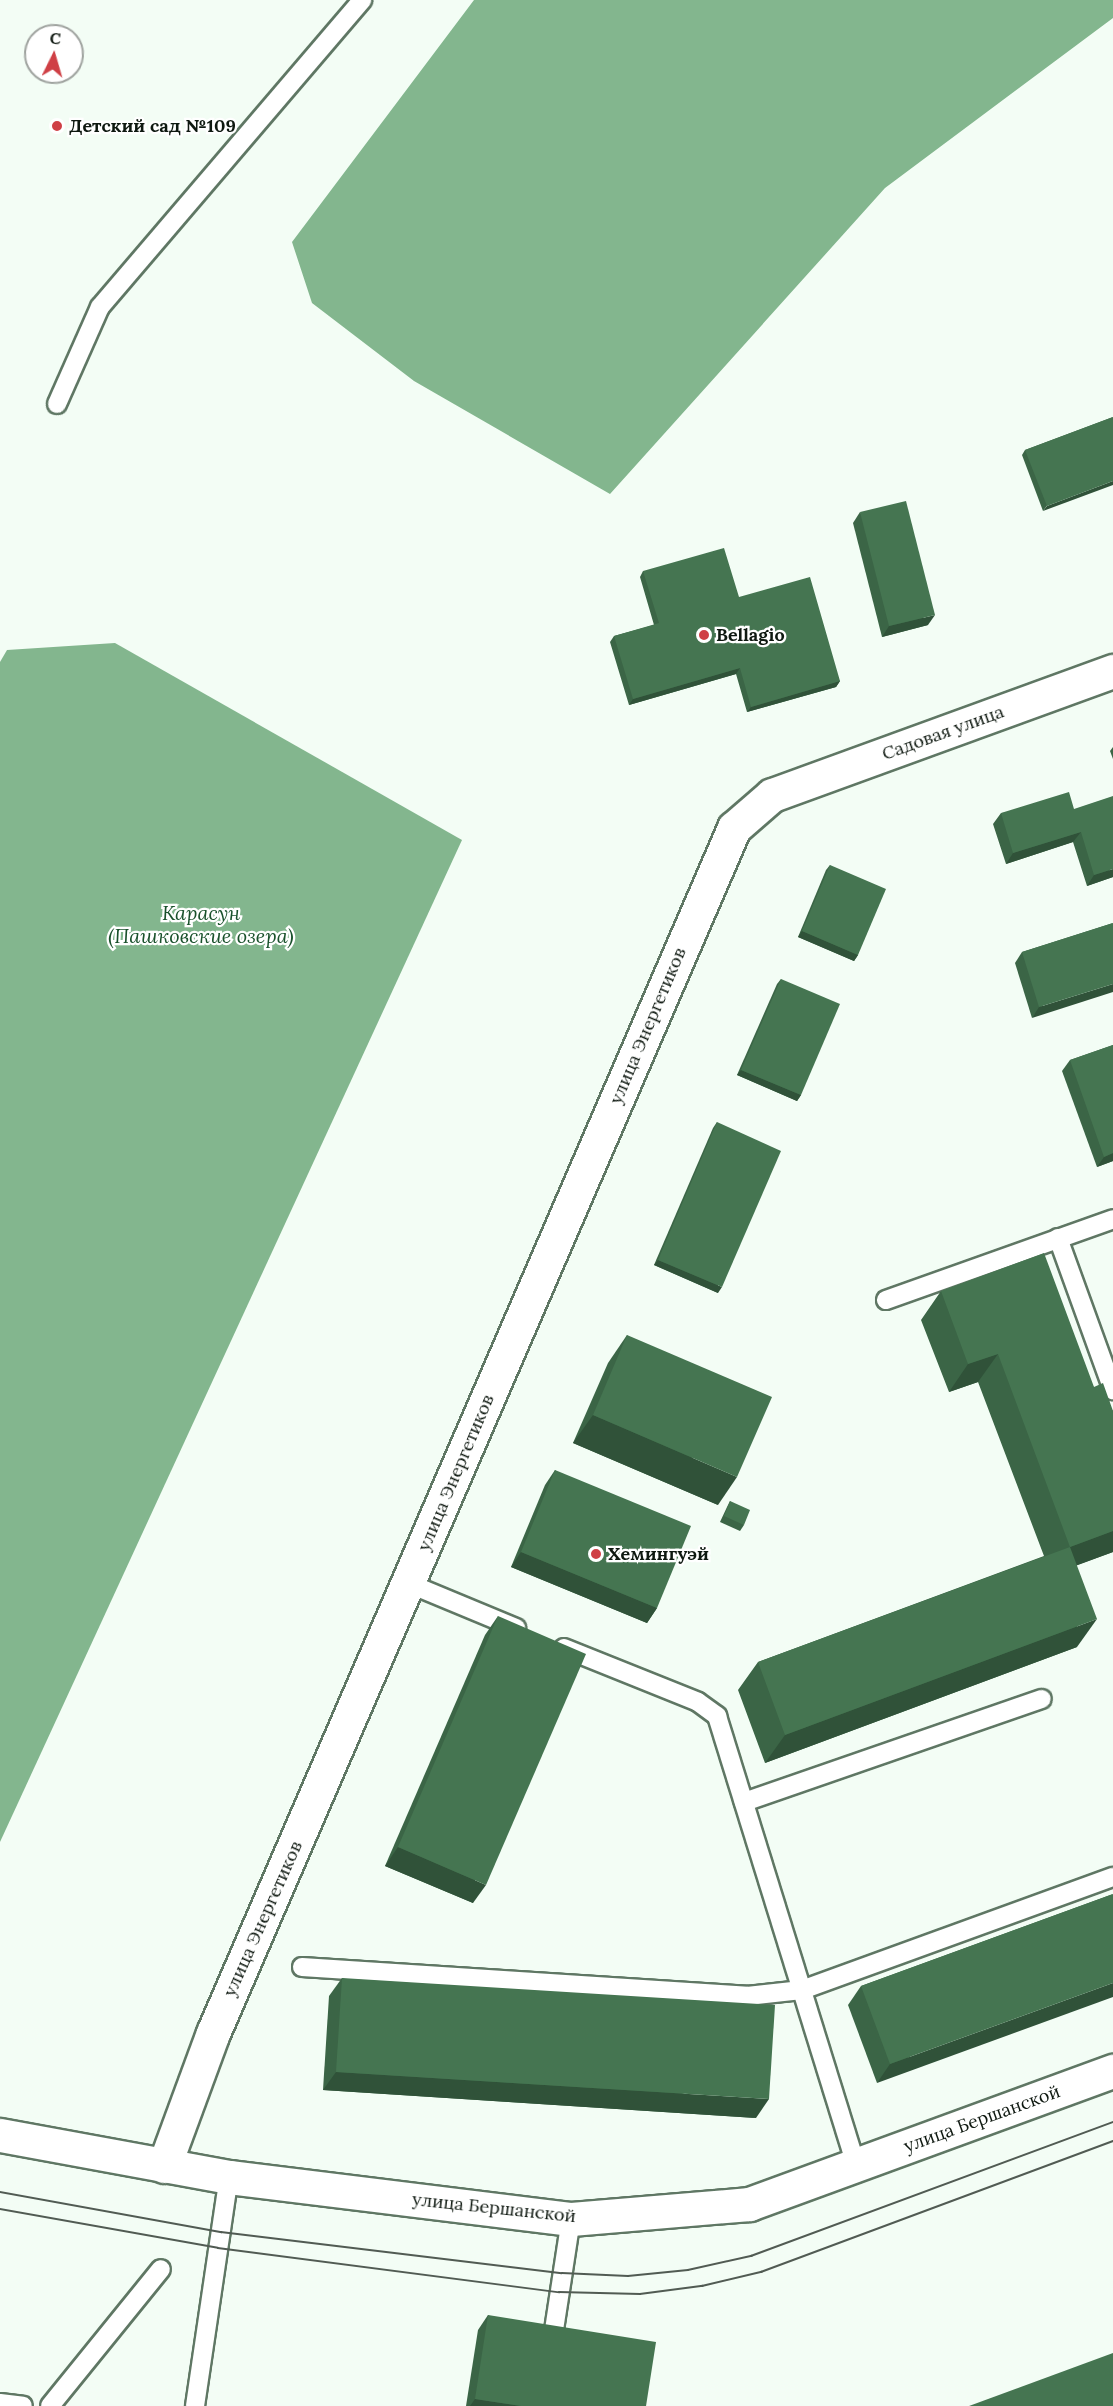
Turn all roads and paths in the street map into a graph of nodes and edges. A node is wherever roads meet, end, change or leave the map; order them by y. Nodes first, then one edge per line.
1 (362, 0) edge
2 (57, 404) dead end
3 (1113, 671) edge
4 (772, 795) joint
5 (1113, 1219) edge
6 (1058, 1238) junction
7 (886, 1300) dead end
8 (1113, 1390) edge
9 (410, 1584) junction
10 (1042, 1699) dead end
11 (744, 1802) junction
12 (1113, 1877) edge
13 (302, 1967) dead end
14 (802, 1990) junction
15 (1113, 2071) edge
16 (0, 2135) edge
17 (856, 2164) junction
18 (164, 2166) junction
19 (229, 2177) junction
20 (571, 2219) junction
21 (161, 2269) dead end
22 (554, 2330) edge
23 (0, 2403) edge
24 (23, 2406) edge
25 (50, 2406) edge
26 (195, 2406) edge

1 - 2 lane
3 - 4 street, Садовая улица
4 - 9 street, улица Энергетиков
5 - 6 lane
6 - 7 lane
6 - 8 lane
9 - 11 lane
9 - 18 street, улица Энергетиков
10 - 11 lane
11 - 14 lane
12 - 14 lane
13 - 14 lane
14 - 17 lane
15 - 17 street, улица Бершанской
16 - 18 street, улица Бершанской
17 - 20 street, улица Бершанской
18 - 19 street, улица Бершанской
19 - 20 street, улица Бершанской
19 - 26 lane
20 - 22 lane
21 - 25 lane
23 - 24 lane

